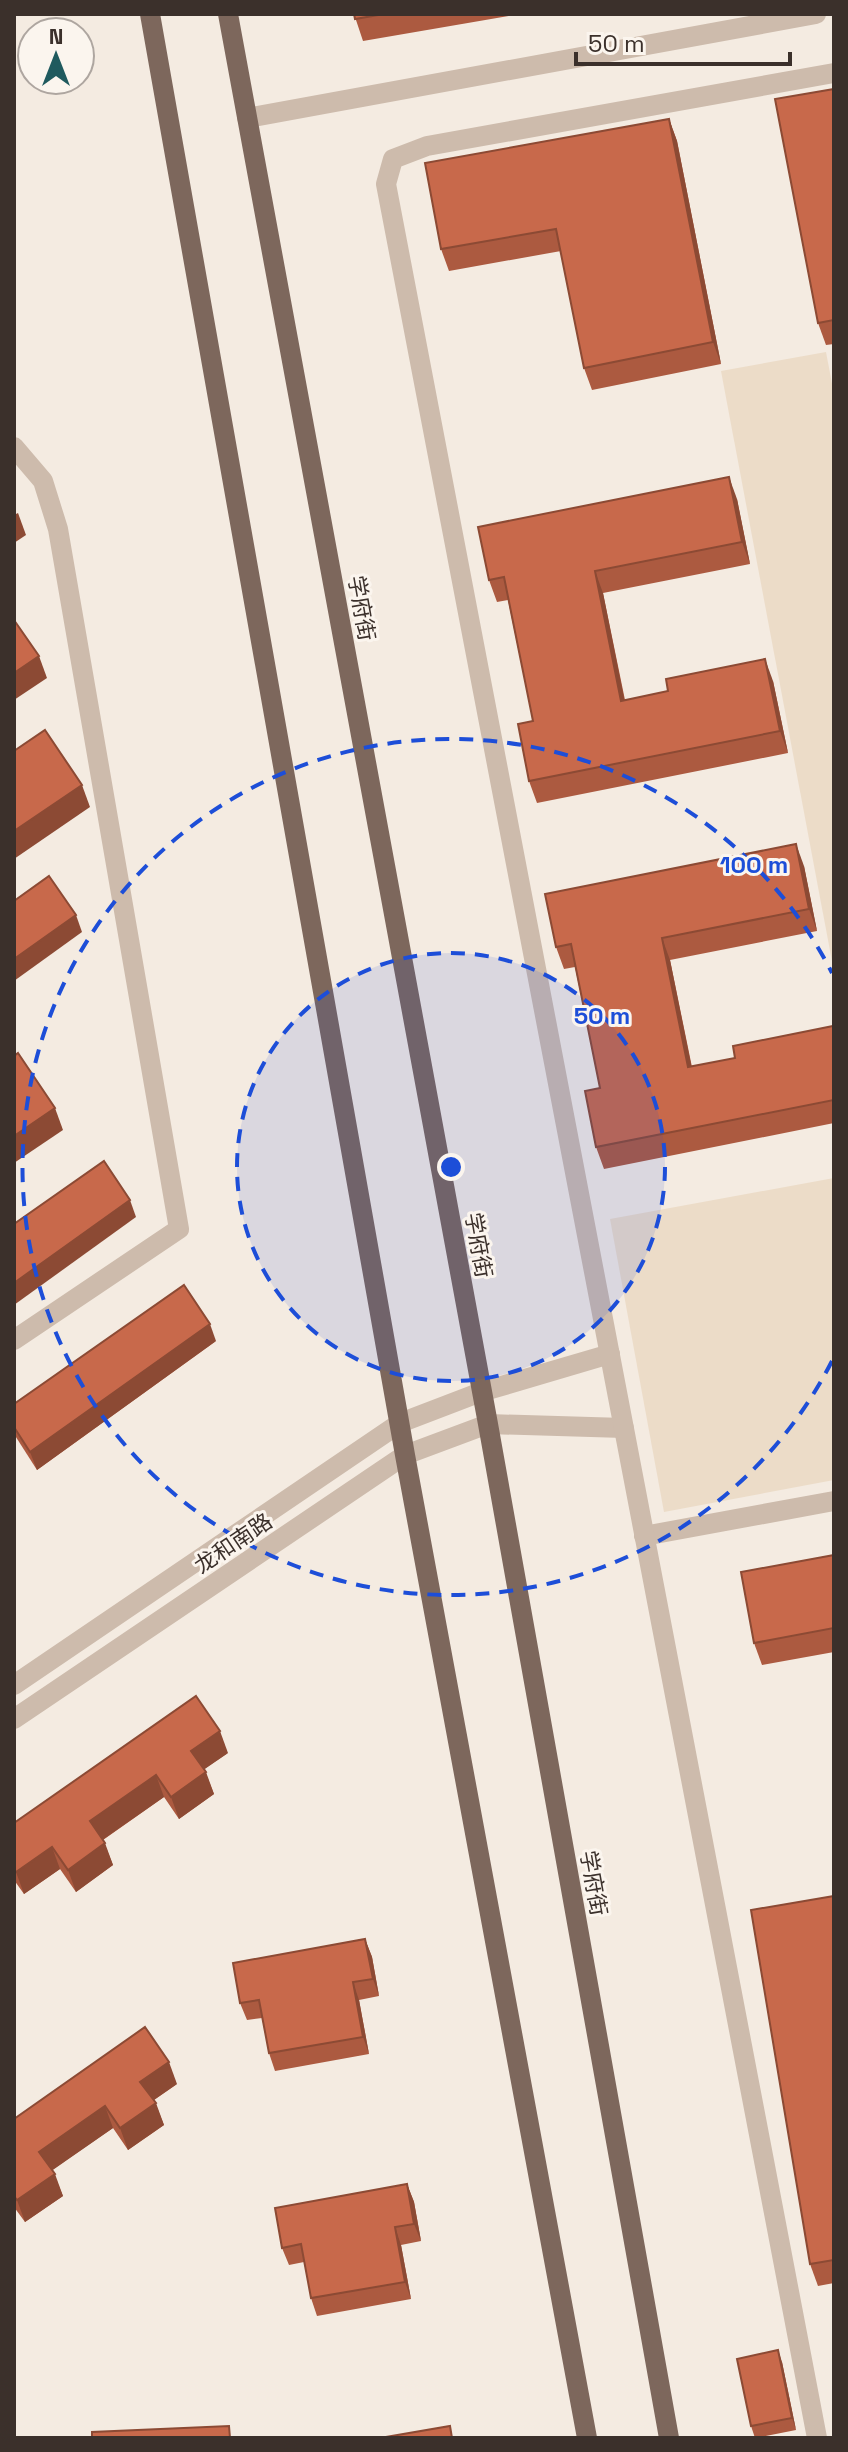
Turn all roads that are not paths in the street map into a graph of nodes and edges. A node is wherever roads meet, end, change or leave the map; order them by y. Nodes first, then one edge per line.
1 (150, 14) edge
2 (228, 14) edge
3 (816, 14) edge
4 (790, 16) edge
5 (834, 73) edge
6 (247, 118) junction
7 (14, 447) edge
8 (14, 1340) edge
9 (610, 1354) junction
10 (481, 1392) junction
11 (400, 1423) junction
12 (488, 1424) junction
13 (624, 1428) junction
14 (405, 1455) junction
15 (834, 1501) edge
16 (644, 1536) junction
17 (14, 1685) edge
18 (14, 1719) edge
19 (587, 2438) edge
20 (669, 2438) edge
21 (817, 2438) edge

1 - 11 main road
2 - 6 main road, 学府街
3 - 4 street
4 - 6 street
5 - 9 street
6 - 10 main road, 学府街
7 - 8 street
9 - 10 street, 龙和南路
9 - 13 street
10 - 11 street, 龙和南路
10 - 12 main road, 学府街
11 - 14 main road
11 - 17 street, 龙和南路
12 - 13 street
12 - 14 street, 龙和南路
12 - 20 main road, 学府街
13 - 16 street
14 - 18 street, 龙和南路
14 - 19 main road
15 - 16 street
16 - 21 street

